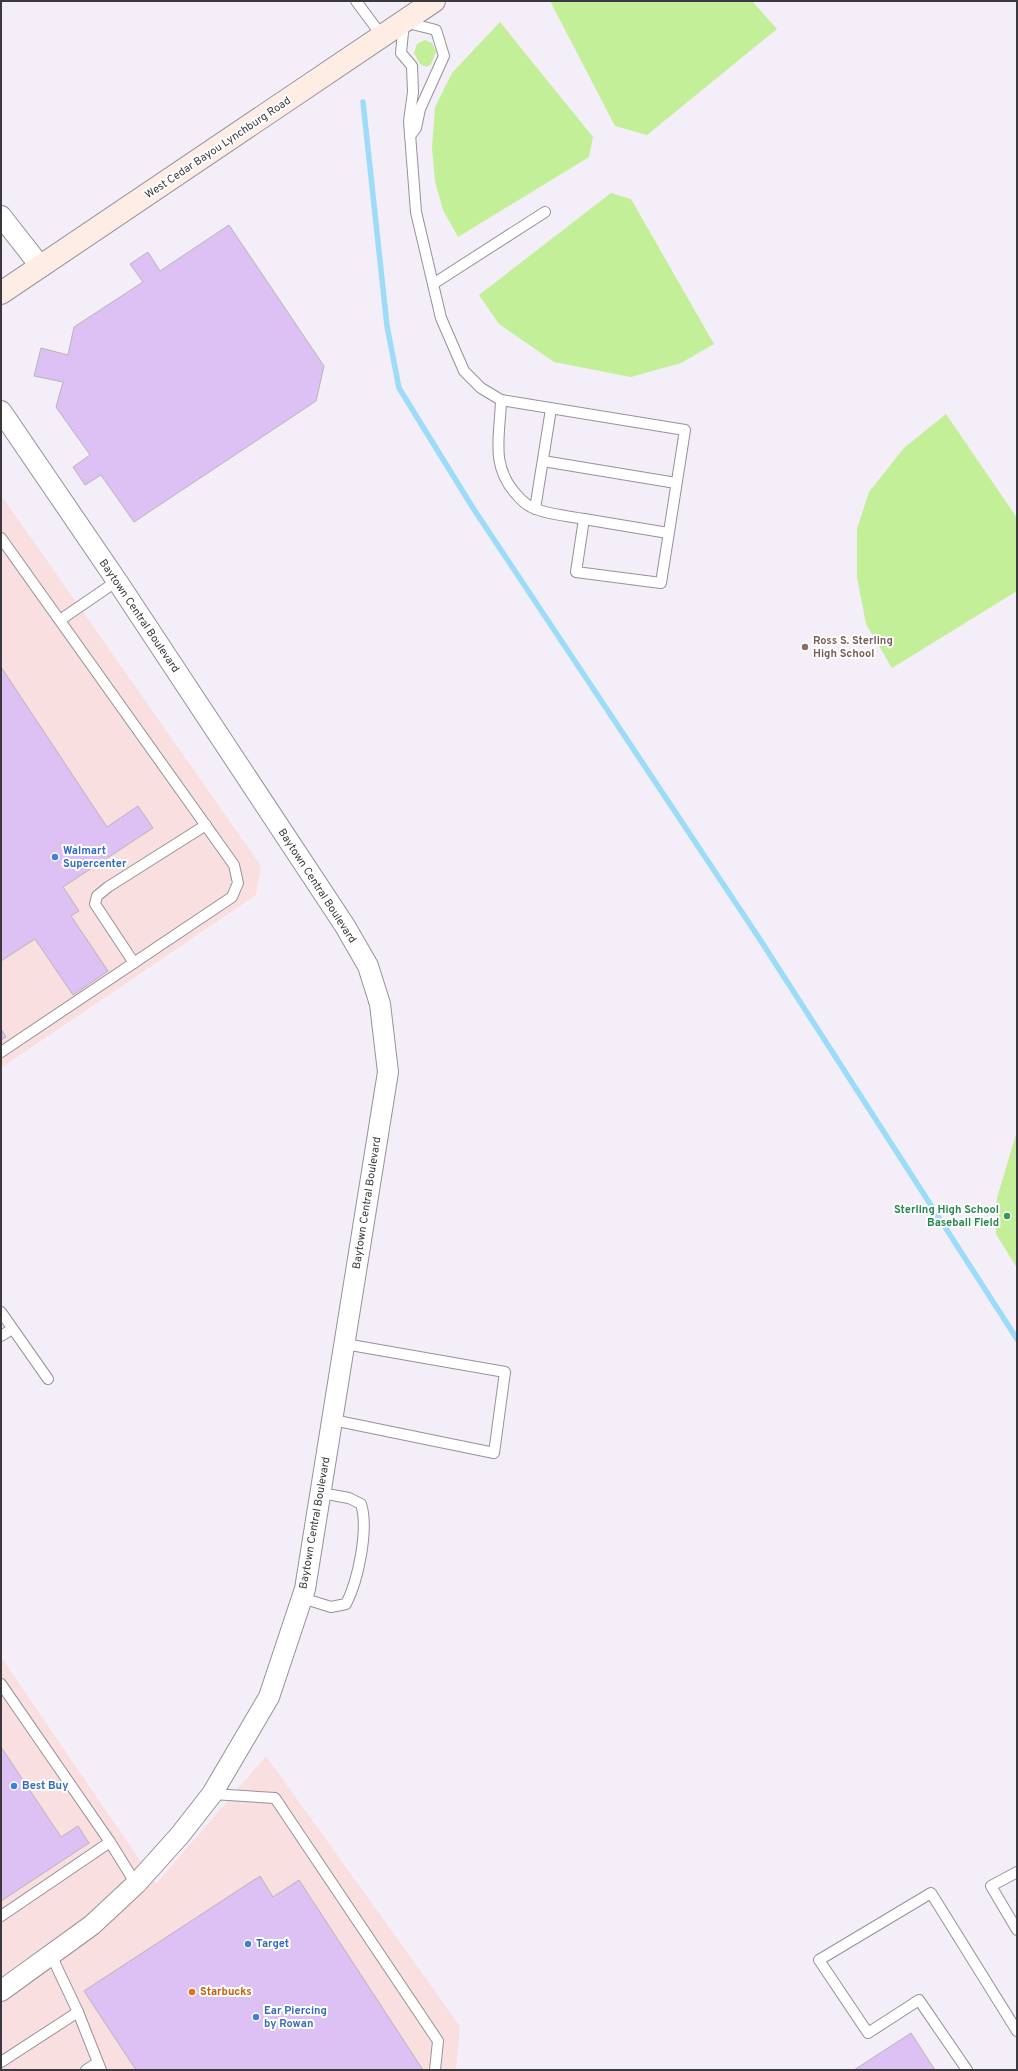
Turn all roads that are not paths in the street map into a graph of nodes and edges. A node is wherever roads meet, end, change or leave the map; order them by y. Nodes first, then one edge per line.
1 (356, 1) edge
2 (434, 1) edge
3 (404, 22) junction
4 (382, 36) junction
5 (410, 136) junction
6 (545, 212) dead end
7 (1, 216) edge
8 (41, 267) junction
9 (433, 284) junction
10 (1, 293) edge
11 (501, 400) junction
12 (1, 410) edge
13 (551, 410) junction
14 (543, 461) junction
15 (676, 483) junction
16 (535, 509) junction
17 (584, 519) junction
18 (668, 533) junction
19 (1, 538) edge
20 (117, 581) junction
21 (60, 620) junction
22 (206, 825) junction
23 (134, 963) junction
24 (1, 1052) edge
25 (1, 1312) edge
26 (12, 1329) junction
27 (1, 1336) edge
28 (345, 1344) junction
29 (48, 1379) dead end
30 (332, 1420) junction
31 (321, 1493) junction
32 (302, 1598) junction
33 (1, 1684) edge
34 (212, 1794) junction
35 (110, 1842) junction
36 (1017, 1872) edge
37 (136, 1884) junction
38 (1, 1916) edge
39 (1017, 1930) edge
40 (50, 1955) junction
41 (1, 1991) edge
42 (78, 2012) junction
43 (1017, 2031) edge
44 (1, 2062) edge
45 (99, 2066) edge
46 (86, 2070) edge
47 (435, 2070) edge
48 (967, 2070) edge

1 - 4 lane
2 - 3 main road, West Cedar Bayou Lynchburg Road
3 - 4 main road, West Cedar Bayou Lynchburg Road
3 - 5 lane
3 - 5 lane
4 - 8 main road, West Cedar Bayou Lynchburg Road
5 - 9 lane
6 - 9 lane
7 - 8 street
8 - 10 main road, West Cedar Bayou Lynchburg Road
9 - 11 lane
11 - 13 lane
11 - 16 lane
12 - 20 street, Baytown Central Boulevard
13 - 14 lane
13 - 15 lane
14 - 15 lane
14 - 16 lane
15 - 18 lane
16 - 17 lane
17 - 18 lane
17 - 18 lane
19 - 21 lane
20 - 21 lane
20 - 28 street, Baytown Central Boulevard
21 - 22 lane
22 - 23 lane
22 - 23 lane
23 - 24 lane
25 - 26 lane
26 - 27 lane
26 - 29 lane
28 - 30 street, Baytown Central Boulevard
28 - 30 lane
30 - 31 street, Baytown Central Boulevard
31 - 32 street, Baytown Central Boulevard
31 - 32 lane
32 - 34 street, Baytown Central Boulevard
33 - 35 lane
34 - 37 street, Baytown Central Boulevard
34 - 47 lane
35 - 37 lane
35 - 38 lane
36 - 39 lane
37 - 40 street, Baytown Central Boulevard
40 - 41 street, Baytown Central Boulevard
40 - 42 lane
42 - 44 lane
42 - 45 lane
43 - 48 lane
45 - 46 lane

